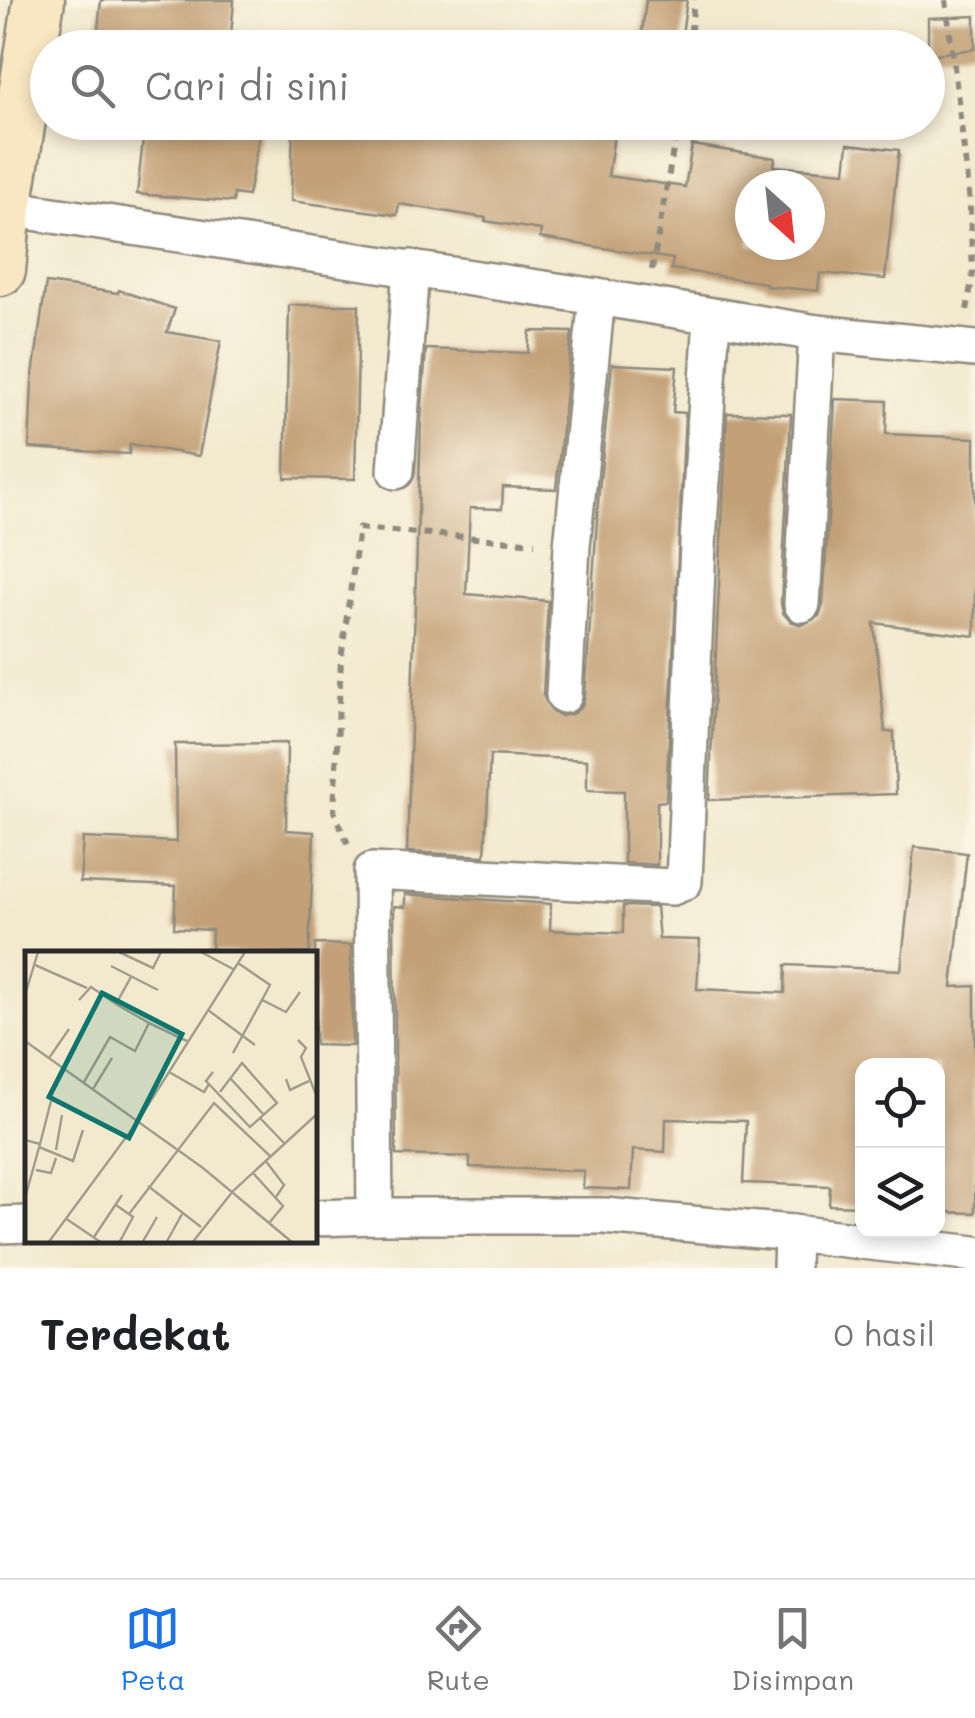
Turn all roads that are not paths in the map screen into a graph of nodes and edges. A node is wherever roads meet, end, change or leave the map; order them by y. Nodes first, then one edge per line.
1 (40, 0) edge
2 (35, 30) edge
3 (30, 56) edge
4 (3, 207) edge
5 (411, 268) junction
6 (0, 270) edge
7 (597, 297) junction
8 (712, 318) junction
9 (817, 334) junction
10 (968, 348) edge
11 (396, 471) dead end
12 (802, 604) dead end
13 (564, 695) dead end
14 (376, 1216) junction
15 (318, 1218) edge
16 (25, 1224) edge
17 (0, 1225) edge
18 (792, 1232) junction
19 (975, 1254) edge
20 (791, 1268) edge

1 - 2 street
3 - 4 street
4 - 5 street
4 - 6 street
5 - 7 street
5 - 11 street
7 - 8 street
7 - 13 street
8 - 9 street
8 - 14 street
9 - 10 street
9 - 12 street
14 - 15 street
14 - 18 street
16 - 17 street
18 - 19 street
18 - 20 street

